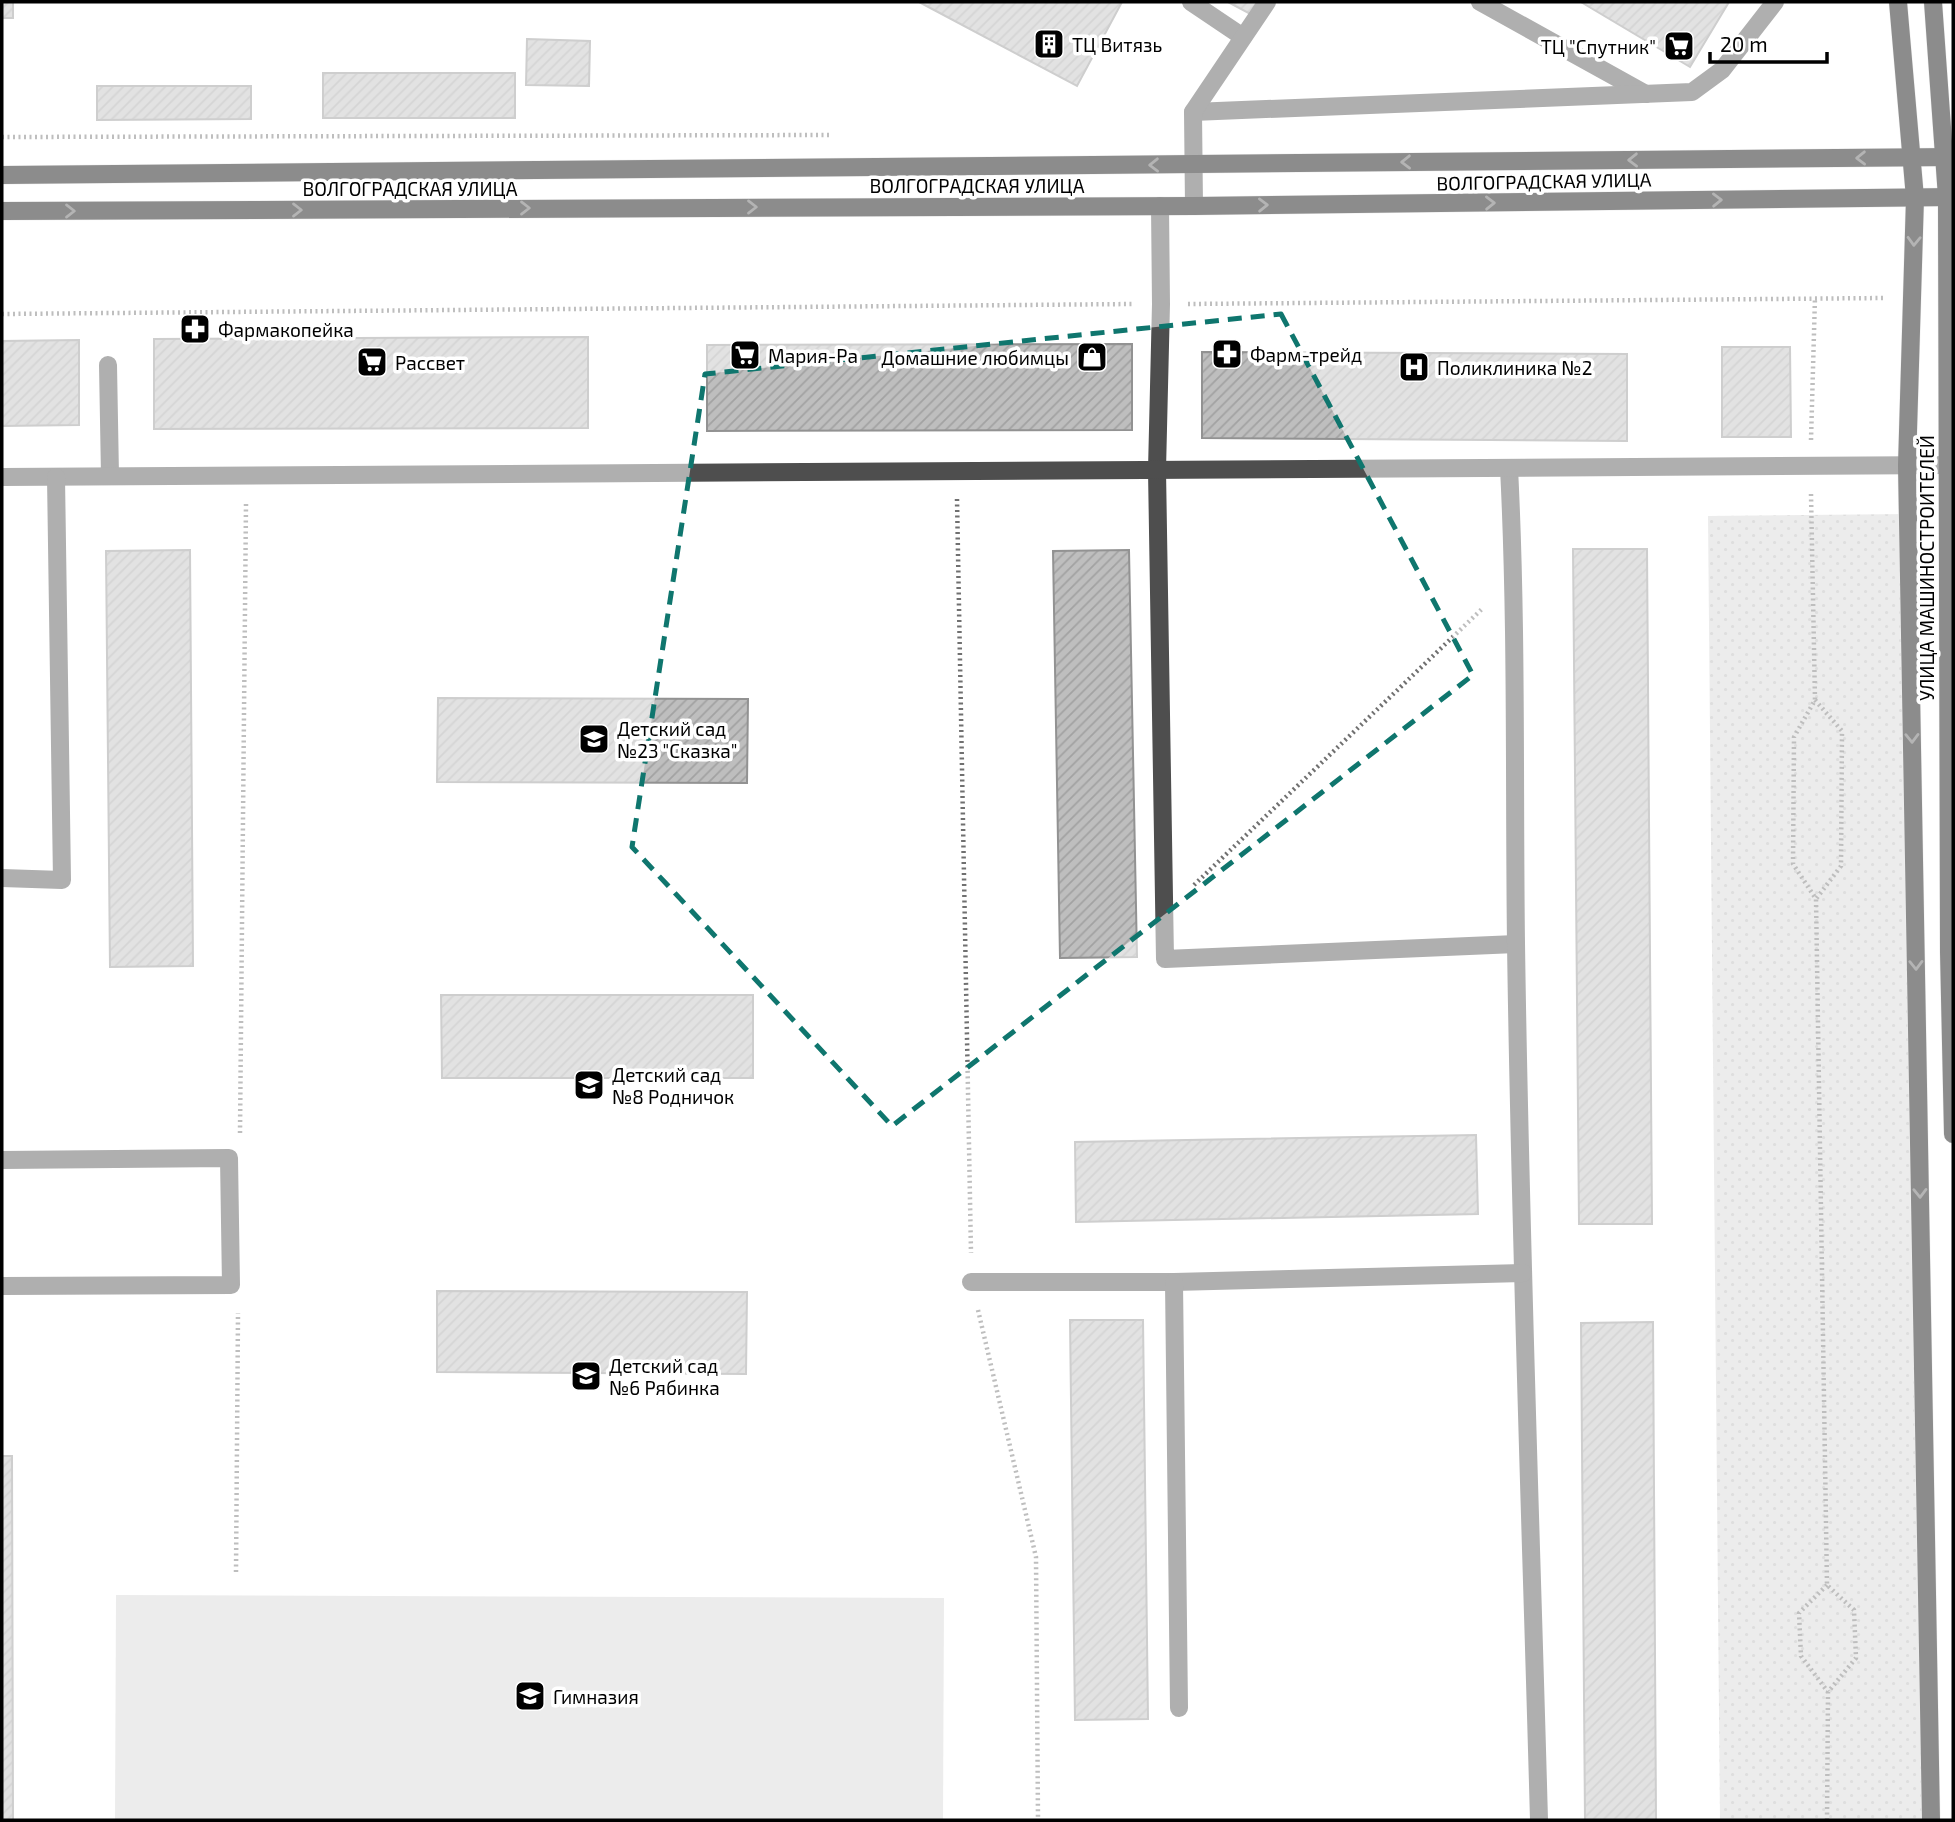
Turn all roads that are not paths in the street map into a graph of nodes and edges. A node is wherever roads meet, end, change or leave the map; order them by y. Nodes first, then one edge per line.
1 (1191, 2) edge
2 (1267, 2) edge
3 (1480, 2) edge
4 (1775, 2) edge
5 (1898, 2) edge
6 (1933, 2) edge
7 (1243, 37) junction
8 (1646, 94) junction
9 (1193, 112) junction
10 (1949, 157) edge
11 (1911, 158) junction
12 (1194, 164) junction
13 (2, 175) edge
14 (1950, 197) edge
15 (1915, 198) junction
16 (1160, 206) junction
17 (1194, 206) junction
18 (2, 211) edge
19 (108, 365) dead end
20 (1907, 465) junction
21 (1950, 465) edge
22 (1509, 468) junction
23 (1157, 470) junction
24 (110, 476) junction
25 (2, 477) edge
26 (56, 477) junction
27 (2, 878) edge
28 (1516, 944) junction
29 (1951, 952) edge
30 (1953, 1134) edge
31 (2, 1160) edge
32 (1523, 1273) junction
33 (971, 1282) road end
34 (1174, 1282) junction
35 (2, 1286) edge
36 (1179, 1707) dead end
37 (1539, 1820) edge
38 (1931, 1820) edge

1 - 7 lane
2 - 7 lane
3 - 8 lane
4 - 8 lane
5 - 11 main road
6 - 10 main road, УЛИЦА МАШИНОСТРОИТЕЛЕЙ
7 - 9 lane
8 - 9 lane
9 - 12 lane
10 - 11 main road
10 - 14 main road, УЛИЦА МАШИНОСТРОИТЕЛЕЙ
11 -> 12 main road
11 - 15 main road
12 -> 13 main road
12 - 17 lane
14 - 15 main road, ВОЛГОГРАДСКАЯ УЛИЦА
14 - 21 main road, УЛИЦА МАШИНОСТРОИТЕЛЕЙ
17 -> 15 main road, ВОЛГОГРАДСКАЯ УЛИЦА
15 -> 20 main road
16 - 17 main road, ВОЛГОГРАДСКАЯ УЛИЦА
18 -> 16 main road, ВОЛГОГРАДСКАЯ УЛИЦА
16 - 23 lane
19 - 24 lane
20 - 21 lane
20 - 22 lane
20 -> 38 main road
21 - 29 main road, УЛИЦА МАШИНОСТРОИТЕЛЕЙ
22 - 23 lane
22 - 28 lane
23 - 24 lane
23 - 28 lane
24 - 26 lane
25 - 26 lane
26 - 27 lane
28 - 32 lane
29 - 30 main road, УЛИЦА МАШИНОСТРОИТЕЛЕЙ
31 - 35 lane
32 - 34 lane
32 - 37 lane
33 - 34 lane
34 - 36 lane

